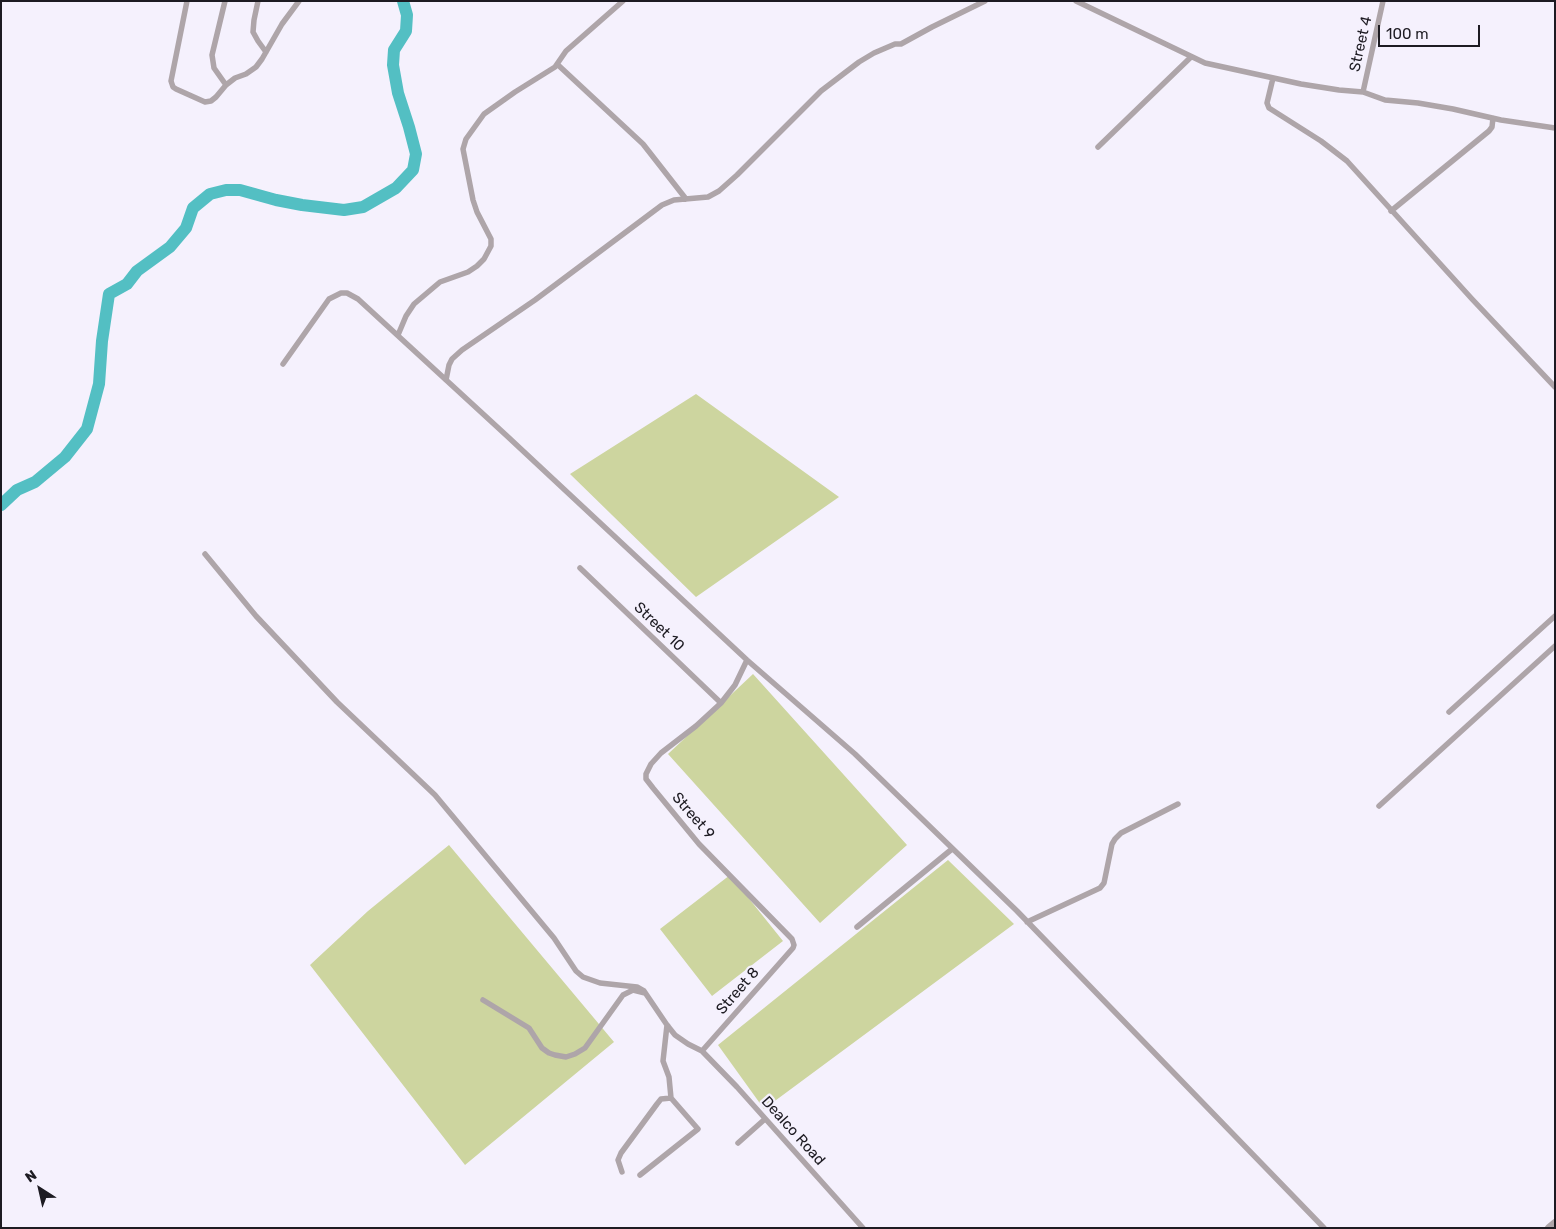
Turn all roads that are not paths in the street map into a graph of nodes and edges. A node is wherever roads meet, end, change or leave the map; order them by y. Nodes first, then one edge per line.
1 (187, 1) edge
2 (224, 1) edge
3 (258, 1) edge
4 (299, 1) edge
5 (623, 1) edge
6 (985, 1) edge
7 (1076, 1) edge
8 (1383, 1) edge
9 (266, 52) junction
10 (1191, 57) junction
11 (557, 64) junction
12 (1273, 78) junction
13 (226, 85) junction
14 (1363, 92) junction
15 (1493, 118) junction
16 (1555, 128) edge
17 (1098, 147) dead end
18 (686, 199) junction
19 (1391, 212) junction
20 (398, 335) junction
21 (283, 364) dead end
22 (446, 380) junction
23 (1555, 387) edge
24 (205, 554) dead end
25 (580, 568) dead end
26 (1555, 616) edge
27 (1555, 646) edge
28 (747, 660) junction
29 (721, 703) junction
30 (1449, 712) dead end
31 (1178, 804) dead end
32 (1379, 806) dead end
33 (952, 848) junction
34 (1027, 922) junction
35 (857, 927) dead end
36 (793, 948) joint
37 (648, 994) junction
38 (483, 1000) dead end
39 (667, 1025) junction
40 (702, 1051) junction
41 (671, 1098) junction
42 (765, 1119) junction
43 (738, 1143) dead end
44 (622, 1172) dead end
45 (640, 1175) dead end
46 (1555, 1223) edge
47 (863, 1228) edge
48 (1324, 1228) edge
49 (1549, 1228) edge

1 - 13 street
2 - 13 street
3 - 9 street
4 - 9 street
5 - 11 street
6 - 18 street
7 - 10 street
8 - 14 street, Street 4
9 - 13 street
10 - 12 street
10 - 17 street
11 - 18 street
11 - 20 street
12 - 14 street
12 - 19 street
14 - 15 street
15 - 16 street
15 - 19 street
18 - 22 street
19 - 23 street
20 - 21 street
20 - 22 street
22 - 28 street
24 - 37 street
25 - 29 street, Street 10
26 - 30 street
27 - 32 street
28 - 29 street
28 - 33 street
29 - 36 street, Street 9
31 - 34 street
33 - 34 street
33 - 35 street
34 - 48 street
36 - 40 street, Street 8
37 - 38 street
37 - 39 street
39 - 40 street
39 - 41 street
40 - 42 street, Dealco Road
41 - 44 street
41 - 45 street
42 - 43 street
42 - 47 street, Dealco Road
46 - 49 street

